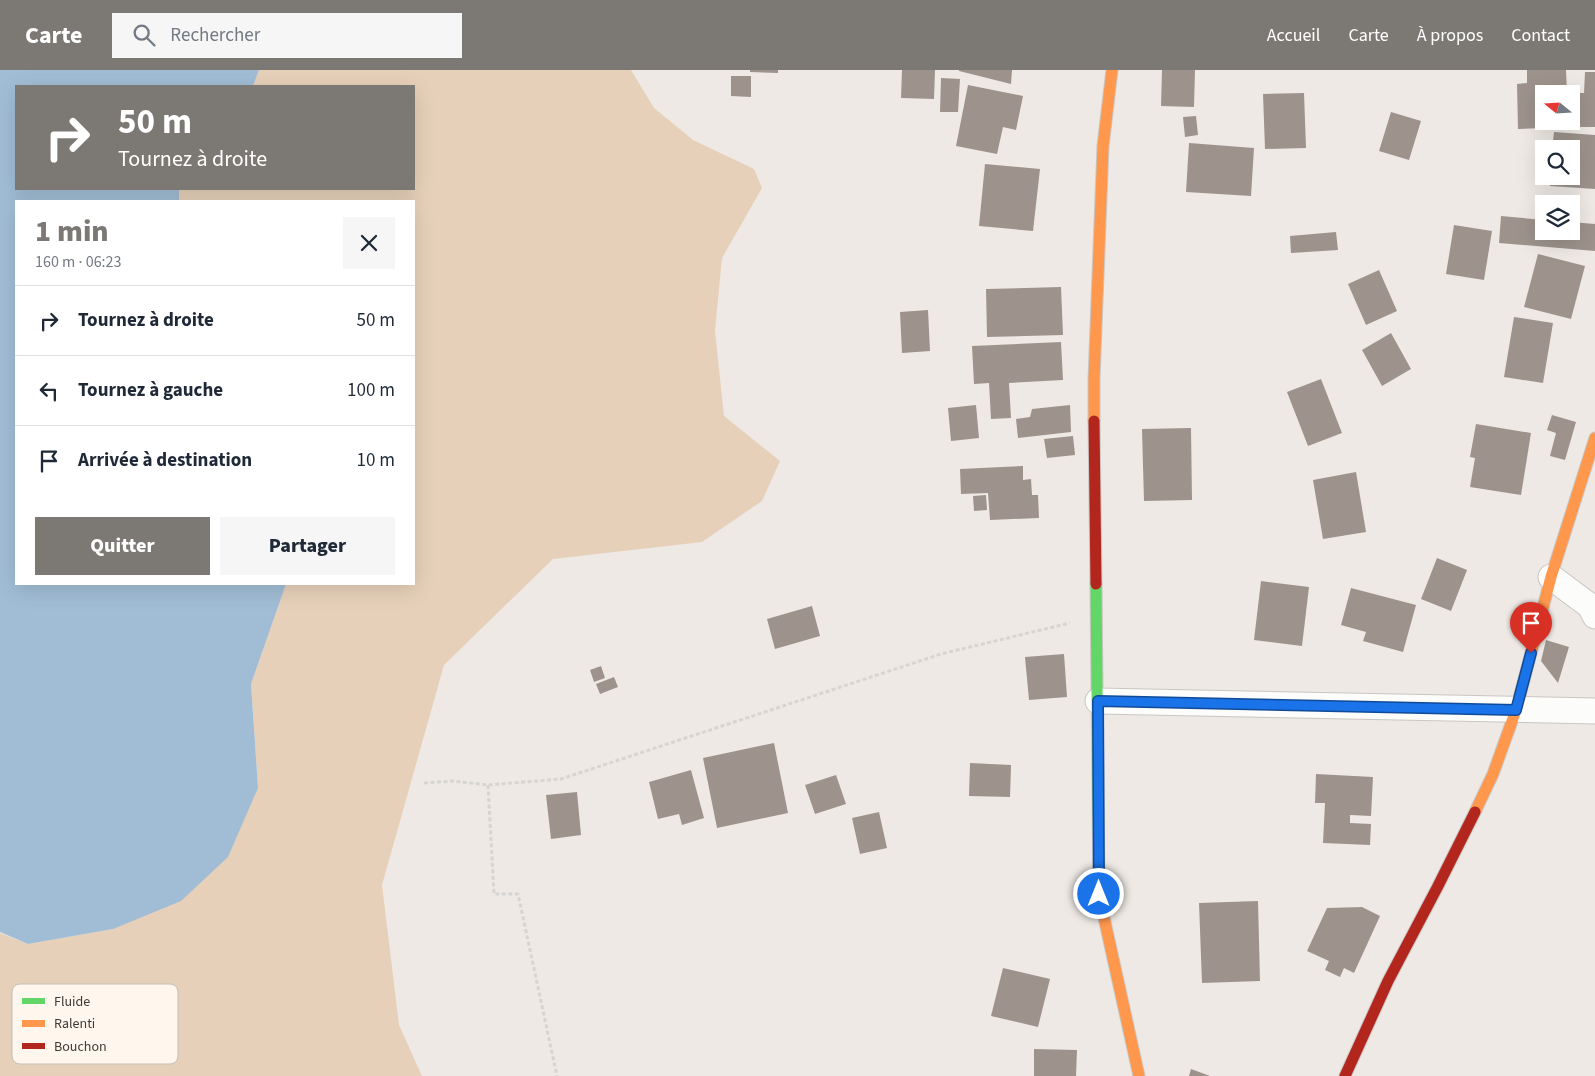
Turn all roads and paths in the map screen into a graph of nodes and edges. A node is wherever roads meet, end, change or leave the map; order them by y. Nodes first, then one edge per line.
1 (1112, 70) edge
2 (1595, 438) edge
3 (1551, 577) junction
4 (1595, 616) edge
5 (1097, 617) junction
6 (1098, 701) junction
7 (1516, 710) junction
8 (1595, 711) edge
9 (424, 783) dead end
10 (488, 785) junction
11 (557, 1076) edge
12 (1139, 1076) edge
13 (1345, 1076) edge

1 - 5 street
2 - 3 street
3 - 4 street
3 - 7 street
5 - 6 street
5 - 10 path
6 - 7 street
6 - 12 street
7 - 8 street
7 - 13 street
9 - 10 path
10 - 11 path

